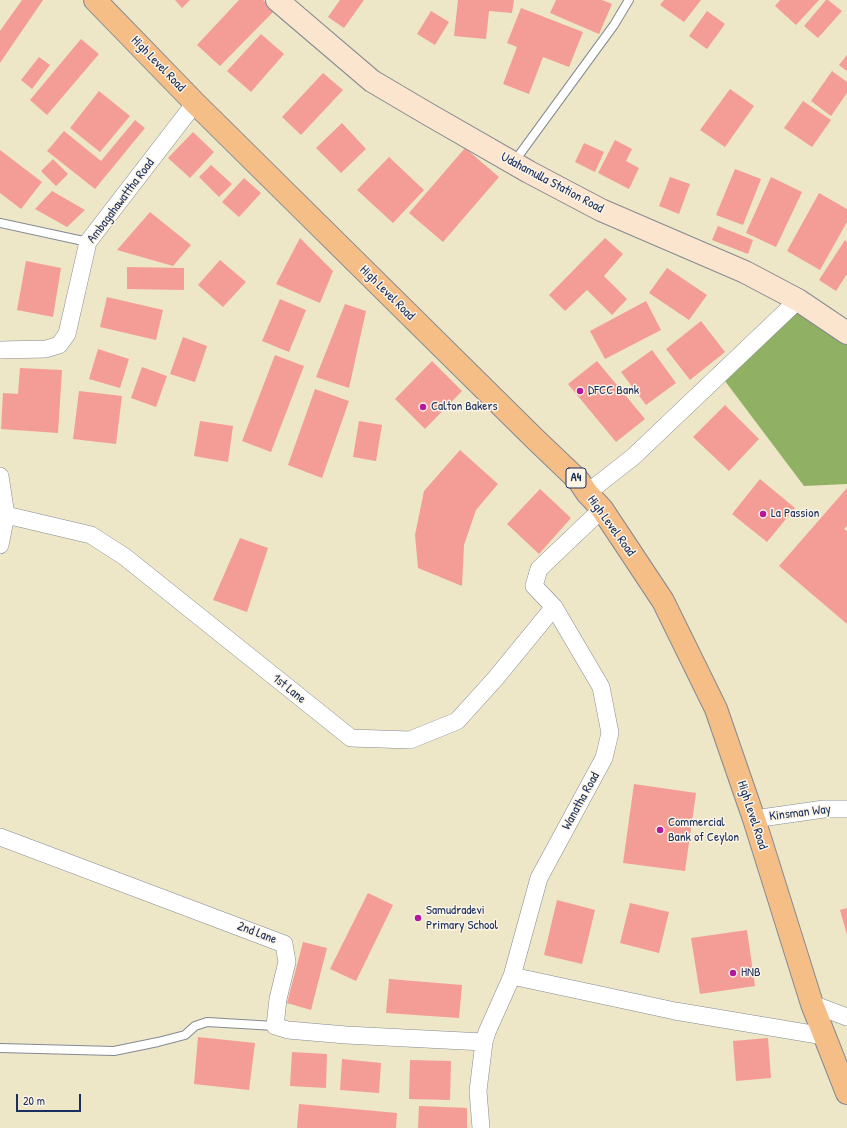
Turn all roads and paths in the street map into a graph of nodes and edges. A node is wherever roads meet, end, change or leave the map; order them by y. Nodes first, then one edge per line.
1 (95, 0) edge
2 (277, 0) edge
3 (629, 0) edge
4 (195, 103) junction
5 (513, 163) junction
6 (0, 223) edge
7 (88, 242) junction
8 (798, 300) junction
9 (847, 333) edge
10 (0, 350) edge
11 (0, 476) edge
12 (587, 493) junction
13 (602, 509) junction
14 (6, 514) junction
15 (0, 545) edge
16 (554, 607) junction
17 (847, 809) edge
18 (754, 819) junction
19 (0, 837) edge
20 (512, 976) junction
21 (812, 1004) junction
22 (847, 1017) edge
23 (275, 1026) junction
24 (824, 1036) junction
25 (484, 1042) junction
26 (0, 1048) edge
27 (847, 1093) edge
28 (481, 1128) edge

1 - 4 highway, High Level Road / A4
2 - 5 street, Udahamulla Station Road
3 - 5 lane
4 - 7 street, Ambagahawattha Road
4 - 12 highway, High Level Road / A4
5 - 8 street, Udahamulla Station Road
6 - 7 lane
7 - 10 street, Ambagahawattha Road
8 - 9 street, Udahamulla Station Road
8 - 12 street
11 - 14 street
12 - 13 highway, High Level Road / A4
13 - 16 street, Wanatha Road
13 - 18 highway, High Level Road / A4
14 - 15 street
14 - 16 street, 1st Lane
16 - 20 street, Wanatha Road
17 - 18 street, Kinsman Way
18 - 21 highway, High Level Road / A4
19 - 23 street, 2nd Lane
20 - 24 street
20 - 25 street, Wanatha Road
21 - 22 street
21 - 24 highway, High Level Road / A4
23 - 25 street
23 - 26 lane
24 - 27 highway, High Level Road / A4
25 - 28 street, Wanatha Road

